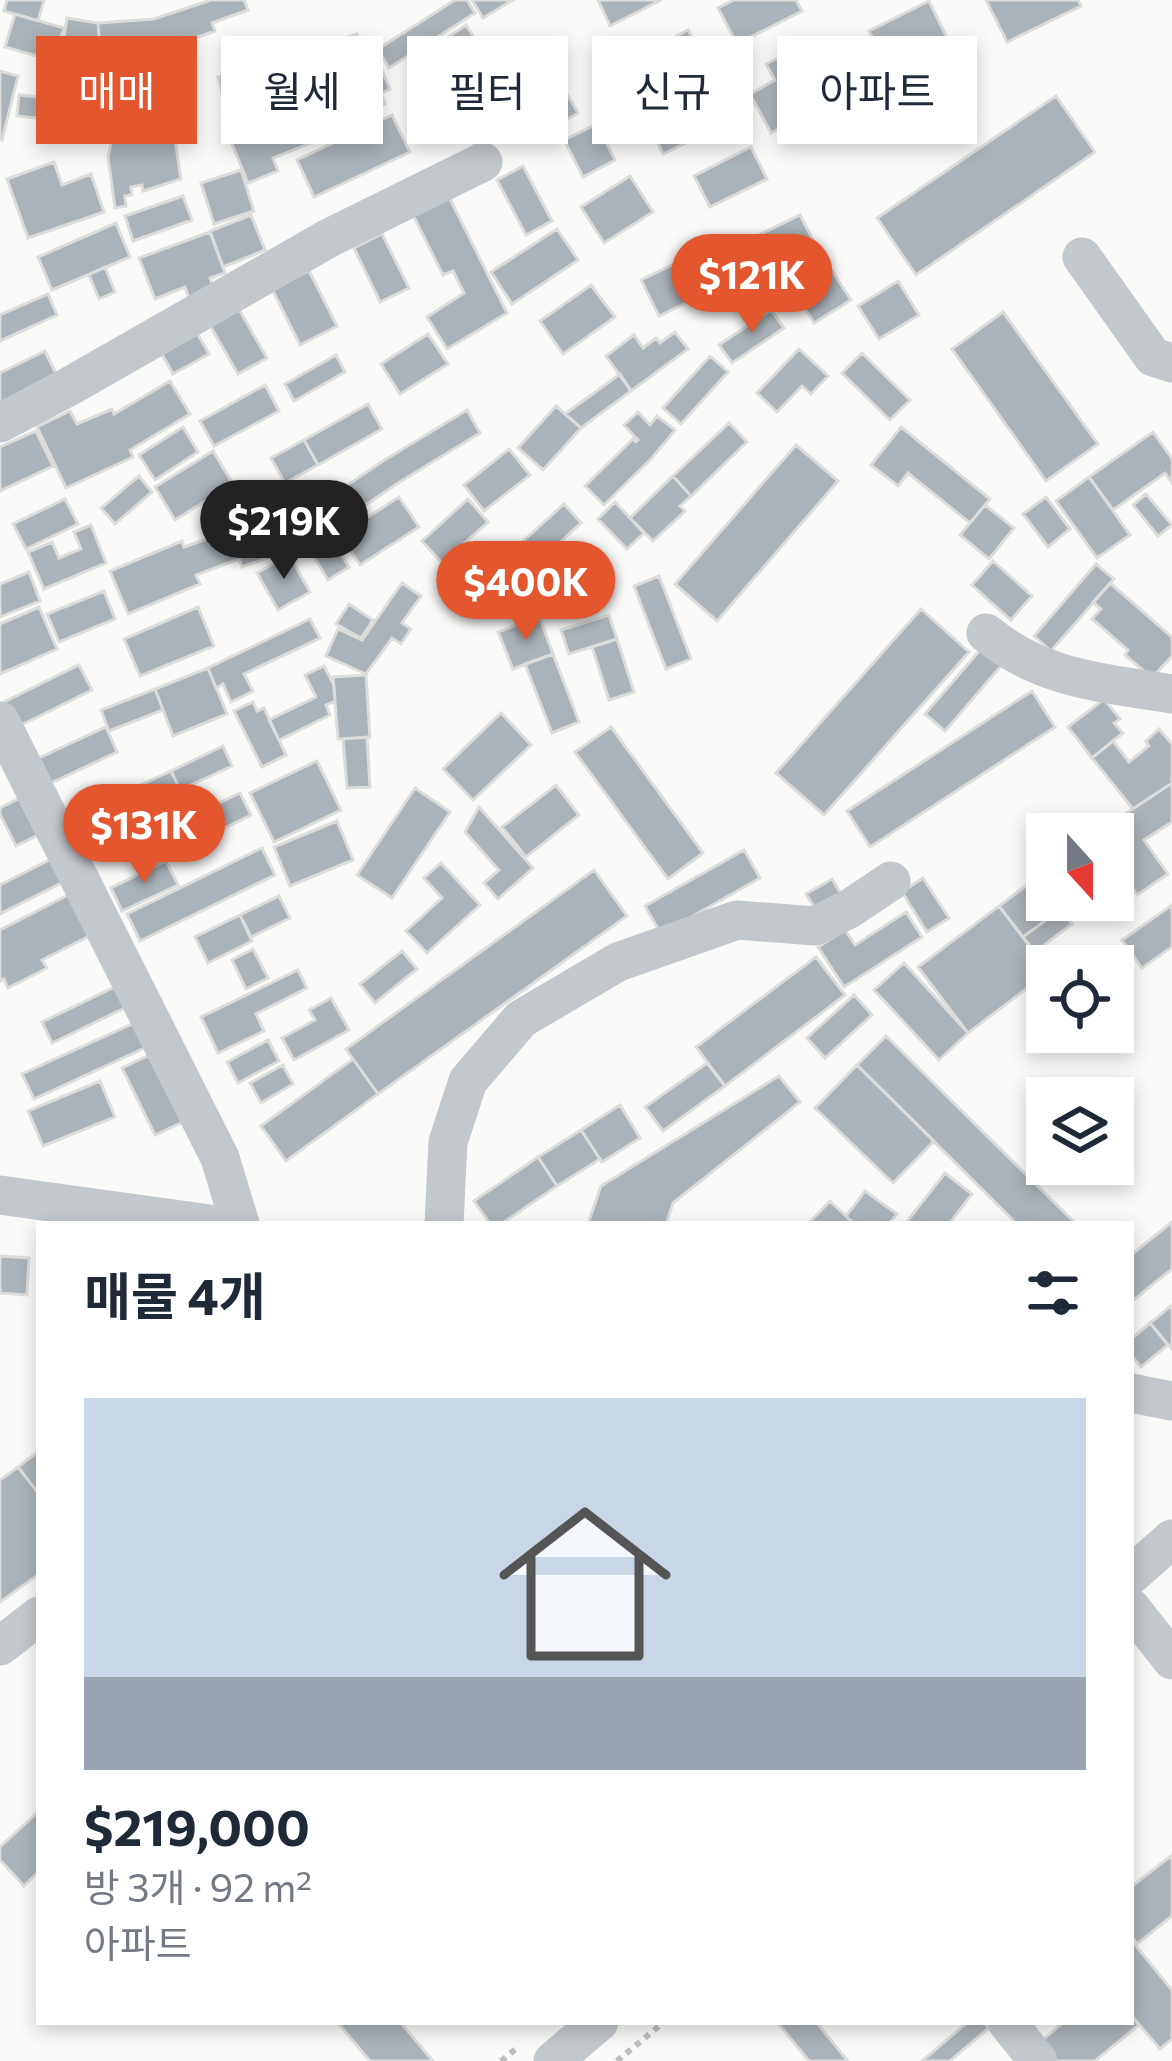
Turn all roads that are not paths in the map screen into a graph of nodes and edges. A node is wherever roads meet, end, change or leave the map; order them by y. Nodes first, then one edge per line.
1 (483, 163) dead end
2 (1082, 257) dead end
3 (1172, 363) edge
4 (0, 422) edge
5 (986, 632) dead end
6 (1172, 694) edge
7 (0, 721) edge
8 (891, 881) dead end
9 (0, 1195) edge
10 (188, 1221) edge
11 (239, 1221) edge
12 (444, 1221) edge
13 (1134, 1394) edge
14 (1172, 1400) edge
15 (1172, 1539) edge
16 (1134, 1572) edge
17 (1134, 1612) edge
18 (36, 1618) edge
19 (0, 1646) edge
20 (1172, 1660) edge
21 (595, 2025) edge
22 (1009, 2025) edge
23 (553, 2061) edge
24 (1038, 2061) edge

1 - 4 street
2 - 3 street
5 - 6 street
7 - 11 street
8 - 12 street
9 - 10 street
13 - 14 street
15 - 16 street
17 - 20 street
18 - 19 street
21 - 23 street
22 - 24 street

